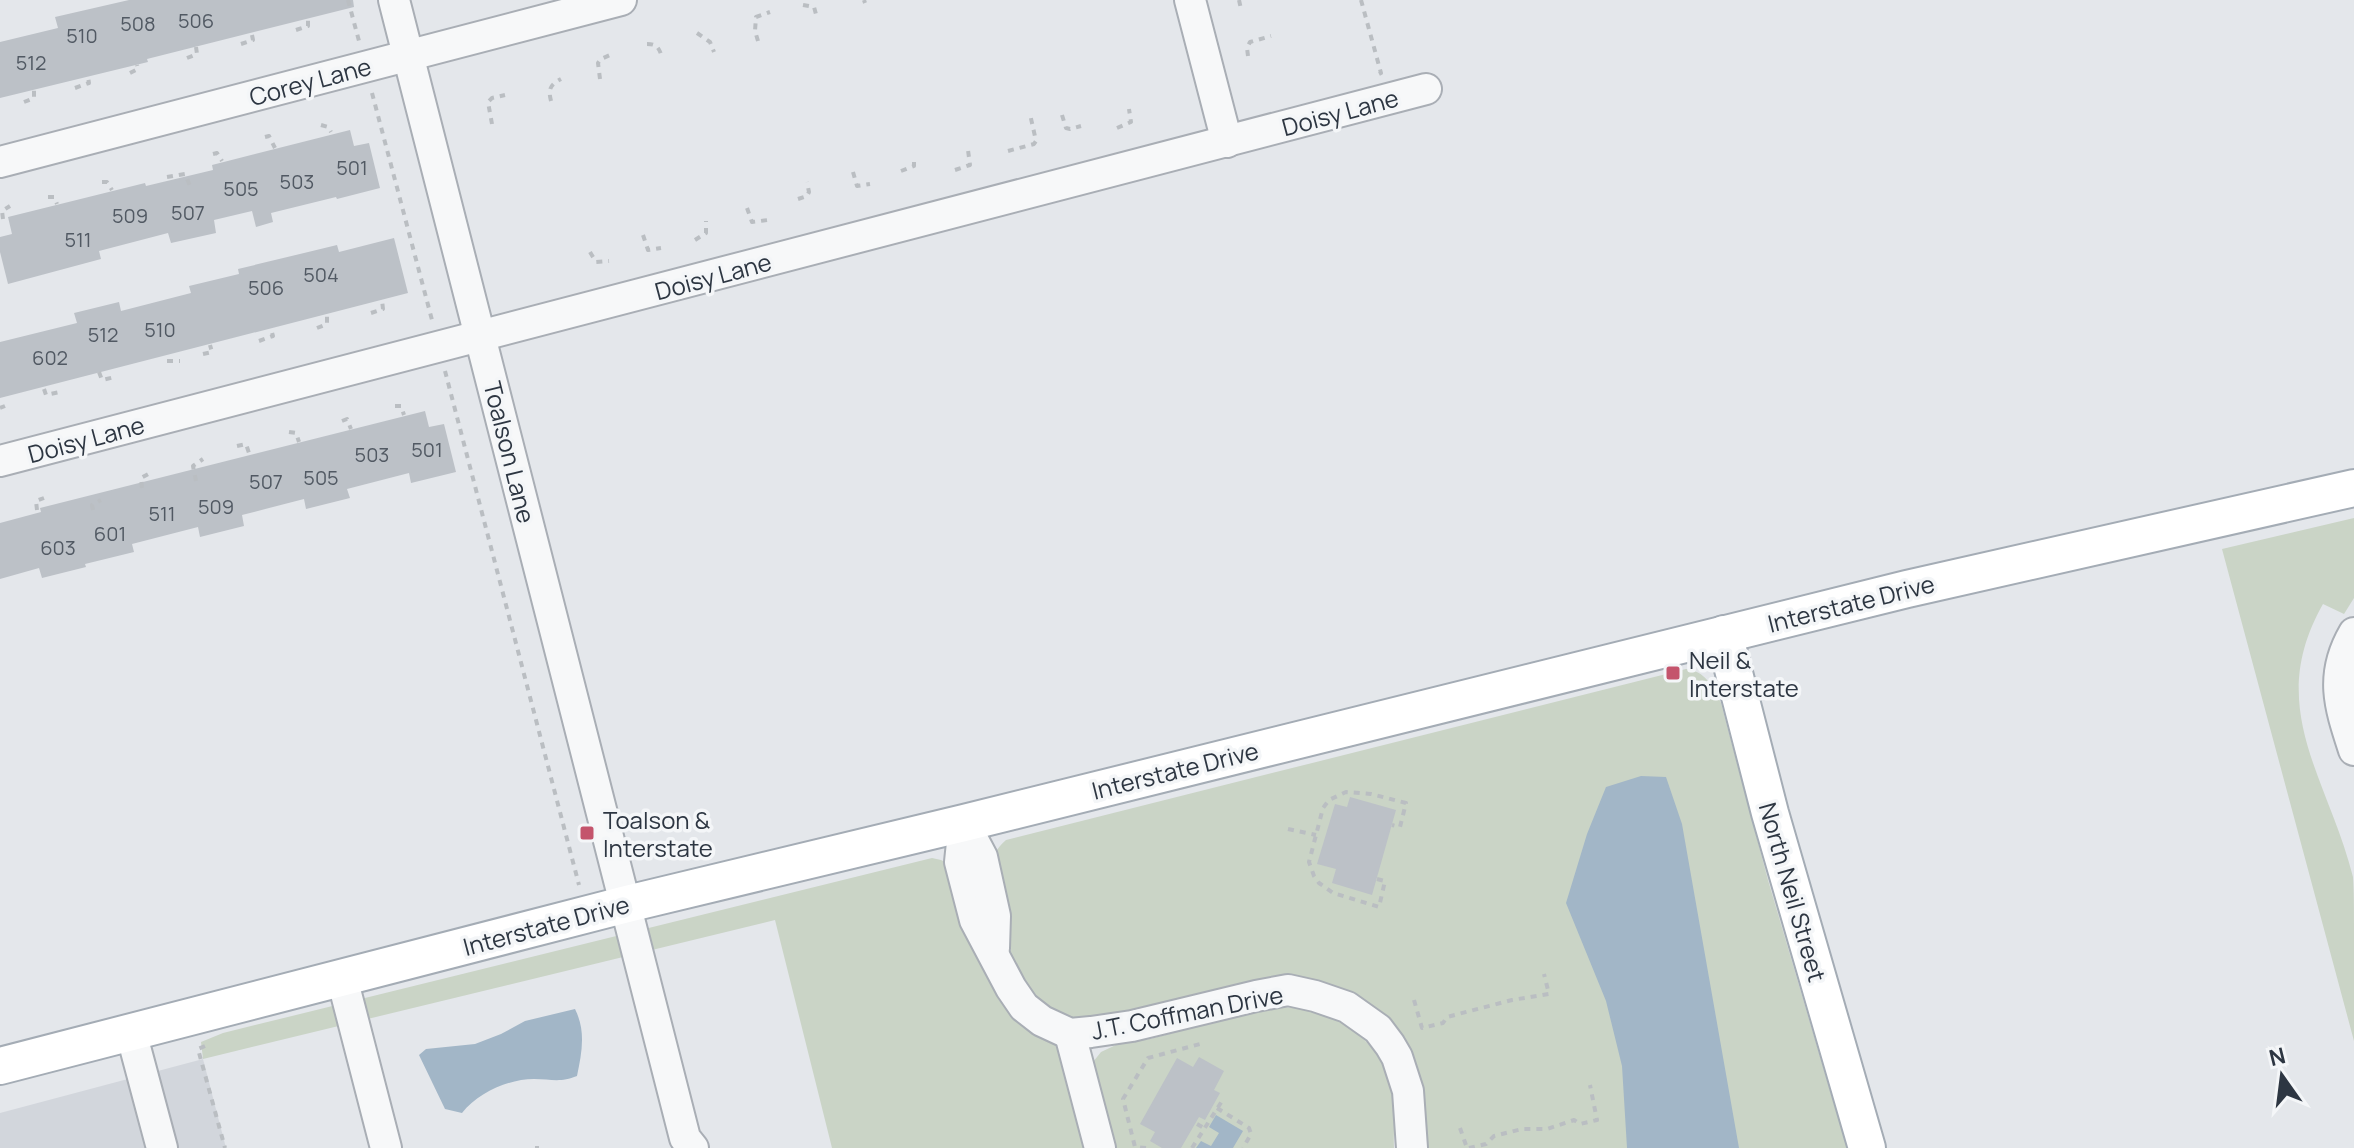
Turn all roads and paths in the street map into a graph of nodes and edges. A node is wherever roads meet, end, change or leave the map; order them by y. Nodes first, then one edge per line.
1 (348, 0) edge
2 (394, 0) edge
3 (621, 0) edge
4 (1190, 0) edge
5 (1239, 0) edge
6 (1361, 0) edge
7 (803, 5) dead end
8 (1241, 9) dead end
9 (770, 12) dead end
10 (817, 18) dead end
11 (308, 20) dead end
12 (296, 30) dead end
13 (697, 33) dead end
14 (252, 35) dead end
15 (1271, 36) dead end
16 (758, 41) dead end
17 (241, 44) dead end
18 (647, 44) dead end
19 (196, 47) dead end
20 (361, 49) dead end
21 (714, 52) dead end
22 (661, 54) dead end
23 (408, 55) junction
24 (610, 55) dead end
25 (1248, 56) dead end
26 (187, 58) dead end
27 (137, 65) dead end
28 (130, 73) dead end
29 (88, 77) dead end
30 (1366, 77) dead end
31 (561, 79) dead end
32 (600, 79) dead end
33 (369, 82) dead end
34 (75, 88) dead end
35 (1426, 89) dead end
36 (34, 90) dead end
37 (505, 95) dead end
38 (551, 101) dead end
39 (24, 102) dead end
40 (1129, 109) dead end
41 (1030, 114) dead end
42 (1062, 115) dead end
43 (492, 124) dead end
44 (321, 125) dead end
45 (1081, 126) dead end
46 (1117, 128) dead end
47 (331, 132) dead end
48 (265, 137) dead end
49 (1227, 142) junction
50 (275, 148) dead end
51 (968, 150) dead end
52 (1008, 151) dead end
53 (213, 154) dead end
54 (914, 156) dead end
55 (222, 161) dead end
56 (0, 162) edge
57 (955, 170) dead end
58 (901, 171) dead end
59 (853, 172) dead end
60 (167, 177) dead end
61 (102, 182) dead end
62 (807, 182) dead end
63 (870, 184) dead end
64 (190, 186) dead end
65 (112, 190) dead end
66 (48, 197) dead end
67 (798, 199) dead end
68 (57, 204) dead end
69 (10, 206) dead end
70 (747, 208) dead end
71 (3, 219) dead end
72 (768, 220) dead end
73 (706, 221) dead end
74 (643, 235) dead end
75 (695, 240) dead end
76 (661, 248) dead end
77 (590, 252) dead end
78 (609, 261) dead end
79 (382, 300) dead end
80 (371, 313) dead end
81 (327, 315) dead end
82 (317, 328) dead end
83 (271, 329) dead end
84 (435, 333) dead end
85 (480, 337) junction
86 (259, 341) dead end
87 (210, 345) dead end
88 (203, 354) dead end
89 (167, 361) dead end
90 (180, 361) dead end
91 (443, 363) dead end
92 (99, 372) dead end
93 (115, 377) dead end
94 (44, 389) dead end
95 (60, 392) dead end
96 (395, 406) dead end
97 (404, 415) dead end
98 (342, 421) dead end
99 (351, 429) dead end
100 (289, 432) dead end
101 (299, 442) dead end
102 (237, 446) dead end
103 (249, 453) dead end
104 (203, 459) dead end
105 (0, 461) edge
106 (150, 473) dead end
107 (196, 481) dead end
108 (142, 488) dead end
109 (2354, 488) edge
110 (44, 498) dead end
111 (101, 500) dead end
112 (37, 510) dead end
113 (93, 510) dead end
114 (2354, 633) edge
115 (1724, 634) junction
116 (2354, 750) edge
117 (964, 823) junction
118 (1392, 825) dead end
119 (1288, 829) dead end
120 (1316, 835) junction
121 (1377, 879) dead end
122 (581, 894) dead end
123 (627, 904) junction
124 (1544, 974) dead end
125 (342, 978) junction
126 (1414, 1000) dead end
127 (131, 1032) junction
128 (1070, 1034) junction
129 (1200, 1044) dead end
130 (0, 1066) edge
131 (1590, 1085) dead end
132 (1222, 1101) dead end
133 (1217, 1108) junction
134 (1197, 1124) dead end
135 (1204, 1128) junction
136 (1460, 1128) dead end
137 (162, 1148) edge
138 (386, 1148) edge
139 (693, 1148) edge
140 (1100, 1148) edge
141 (1146, 1148) edge
142 (1192, 1148) edge
143 (1243, 1148) edge
144 (1412, 1148) edge
145 (1468, 1148) edge
146 (1867, 1148) edge

1 - 20 path
2 - 23 street, Toalson Lane
3 - 23 street, Corey Lane
4 - 49 street
5 - 8 path
6 - 30 path
7 - 10 path
9 - 16 path
11 - 12 path
13 - 21 path
14 - 17 path
15 - 25 path
18 - 22 path
19 - 26 path
23 - 56 street, Corey Lane
23 - 85 street, Toalson Lane
24 - 32 path
27 - 28 path
29 - 34 path
31 - 38 path
33 - 84 path
35 - 49 street, Doisy Lane
36 - 39 path
37 - 43 path
40 - 46 path
41 - 52 path
42 - 45 path
44 - 47 path
48 - 50 path
49 - 85 street, Doisy Lane
51 - 57 path
53 - 55 path
54 - 58 path
59 - 63 path
60 - 64 path
61 - 65 path
62 - 67 path
66 - 68 path
69 - 71 path
70 - 72 path
73 - 75 path
74 - 76 path
77 - 78 path
79 - 80 path
81 - 82 path
83 - 86 path
85 - 105 street, Doisy Lane
85 - 123 street, Toalson Lane
87 - 88 path
89 - 90 path
91 - 122 path
92 - 93 path
94 - 95 path
96 - 97 path
98 - 99 path
100 - 101 path
102 - 103 path
104 - 107 path
106 - 108 path
109 - 115 main road, Interstate Drive
110 - 112 path
111 - 113 path
114 - 116 street
115 - 117 main road, Interstate Drive
115 - 146 main road, North Neil Street
117 - 123 main road, Interstate Drive
117 - 128 street, J.T. Coffman Drive
118 - 120 path
119 - 120 path
120 - 121 path
123 - 125 main road, Interstate Drive
123 - 139 street, Toalson Lane
124 - 126 path
125 - 127 main road, Interstate Drive
125 - 138 street
127 - 130 main road, Interstate Drive
127 - 137 street
128 - 140 street
128 - 144 street, J.T. Coffman Drive
129 - 141 path
131 - 145 path
132 - 133 path
133 - 135 path
133 - 143 path
134 - 135 path
135 - 142 path
136 - 145 path

